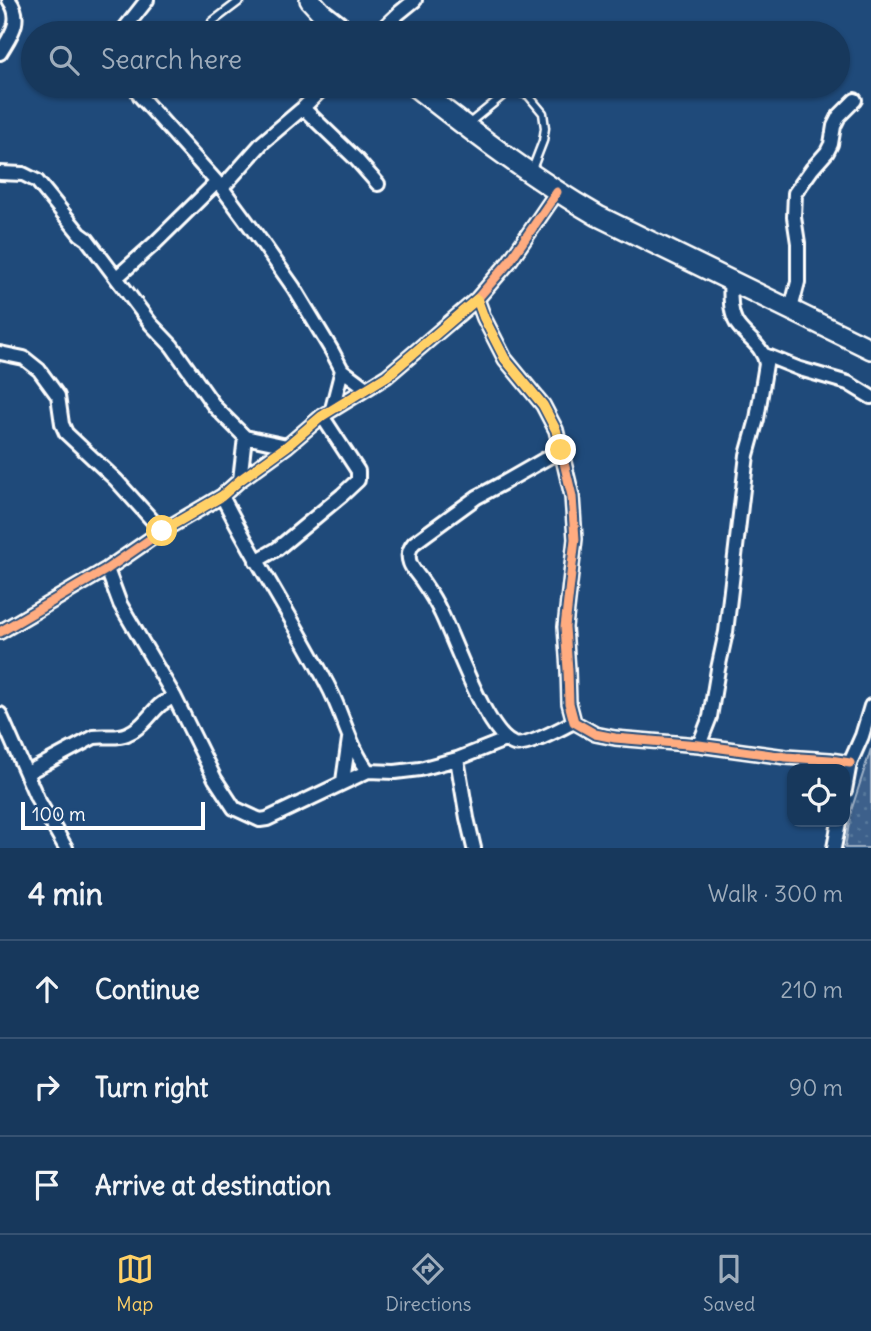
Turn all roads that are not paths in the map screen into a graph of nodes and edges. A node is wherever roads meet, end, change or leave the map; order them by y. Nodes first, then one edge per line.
1 (9, 0) edge
2 (147, 0) edge
3 (241, 0) edge
4 (310, 0) edge
5 (415, 0) edge
6 (130, 21) edge
7 (213, 21) edge
8 (333, 21) edge
9 (391, 21) edge
10 (0, 53) edge
11 (142, 98) edge
12 (313, 98) edge
13 (429, 98) edge
14 (500, 98) edge
15 (530, 98) edge
16 (855, 100) dead end
17 (303, 108) junction
18 (466, 127) junction
19 (0, 173) edge
20 (531, 174) junction
21 (378, 184) dead end
22 (219, 186) junction
23 (557, 192) junction
24 (117, 278) junction
25 (730, 279) junction
26 (477, 299) junction
27 (791, 309) junction
28 (871, 349) edge
29 (0, 353) edge
30 (765, 355) junction
31 (342, 370) junction
32 (849, 383) junction
33 (871, 384) edge
34 (366, 388) junction
35 (871, 397) edge
36 (327, 412) junction
37 (245, 437) junction
38 (287, 446) junction
39 (561, 450) junction
40 (240, 480) junction
41 (222, 496) junction
42 (162, 531) junction
43 (256, 561) junction
44 (107, 569) junction
45 (0, 632) edge
46 (174, 696) junction
47 (871, 705) edge
48 (1, 720) edge
49 (574, 722) junction
50 (349, 739) junction
51 (505, 740) junction
52 (699, 744) junction
53 (457, 759) junction
54 (850, 763) joint
55 (368, 771) junction
56 (27, 773) junction
57 (343, 781) junction
58 (838, 827) edge
59 (66, 848) edge
60 (474, 848) edge
61 (834, 848) edge

1 - 10 street
2 - 6 street
3 - 7 lane
4 - 8 main road
5 - 9 street
11 - 22 street
12 - 17 street
13 - 18 main road
14 - 18 lane
15 - 20 lane
16 - 27 street
17 - 21 street
17 - 22 street
18 - 20 main road
19 - 24 street
20 - 23 main road
22 - 24 street
22 - 31 street
23 - 25 main road
23 - 26 street
24 - 37 street
25 - 27 main road
25 - 30 street
26 - 34 street
26 - 39 street
27 - 28 main road
29 - 42 street
30 - 32 street
30 - 52 street
31 - 34 street
31 - 36 street
32 - 33 street
32 - 35 street
34 - 36 street
36 - 38 street
36 - 43 street
37 - 38 street
37 - 40 street
38 - 40 street
39 - 49 street
39 - 51 street
40 - 41 street
41 - 42 street
41 - 43 street
42 - 44 street
43 - 50 street
44 - 45 street
44 - 46 street
46 - 56 street
46 - 57 street
47 - 54 street
48 - 56 street
49 - 51 street
49 - 52 street
50 - 55 street
50 - 57 street
51 - 53 street
52 - 54 street
53 - 55 street
53 - 60 street
55 - 57 street
56 - 59 street
58 - 61 street

